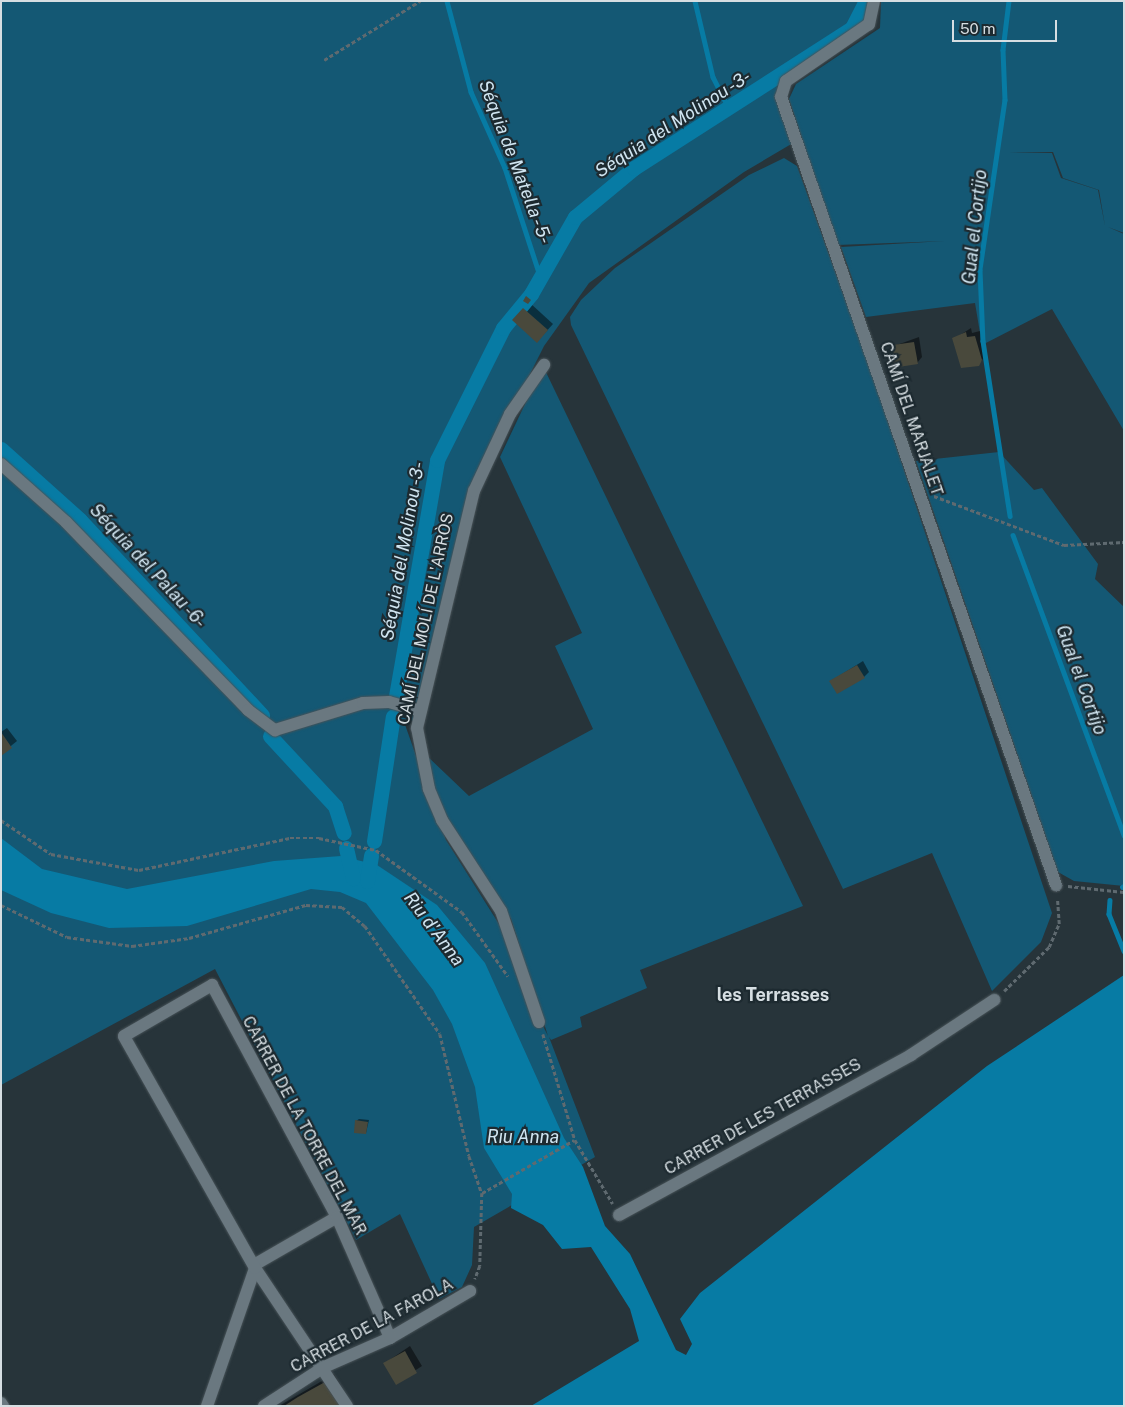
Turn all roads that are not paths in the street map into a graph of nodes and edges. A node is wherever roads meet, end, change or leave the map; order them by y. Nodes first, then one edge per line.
1 (874, 1) edge
2 (544, 365) dead end
3 (1, 464) edge
4 (421, 711) junction
5 (1056, 885) road end
6 (994, 1000) road end
7 (539, 1022) road end
8 (620, 1215) road end
9 (337, 1217) junction
10 (254, 1266) junction
11 (470, 1291) road end
12 (390, 1338) junction
13 (324, 1367) junction
14 (207, 1406) edge
15 (264, 1406) edge
16 (347, 1406) edge

1 - 5 street, CAMÍ DEL MARJALET
2 - 4 street, CAMÍ DEL MOLÍ DE L'ARRÒS
3 - 4 street
4 - 7 street, CAMÍ DEL MOLÍ DE L'ARRÒS
6 - 8 street, CARRER DE LES TERRASSES
9 - 10 street
9 - 10 street, CARRER DE LA TORRE DEL MAR
9 - 12 street, CARRER DE LA TORRE DEL MAR
10 - 13 street
10 - 14 street
11 - 12 street, CARRER DE LA FAROLA
12 - 13 street, CARRER DE LA FAROLA
13 - 15 street, CARRER DE LA FAROLA
13 - 16 street

